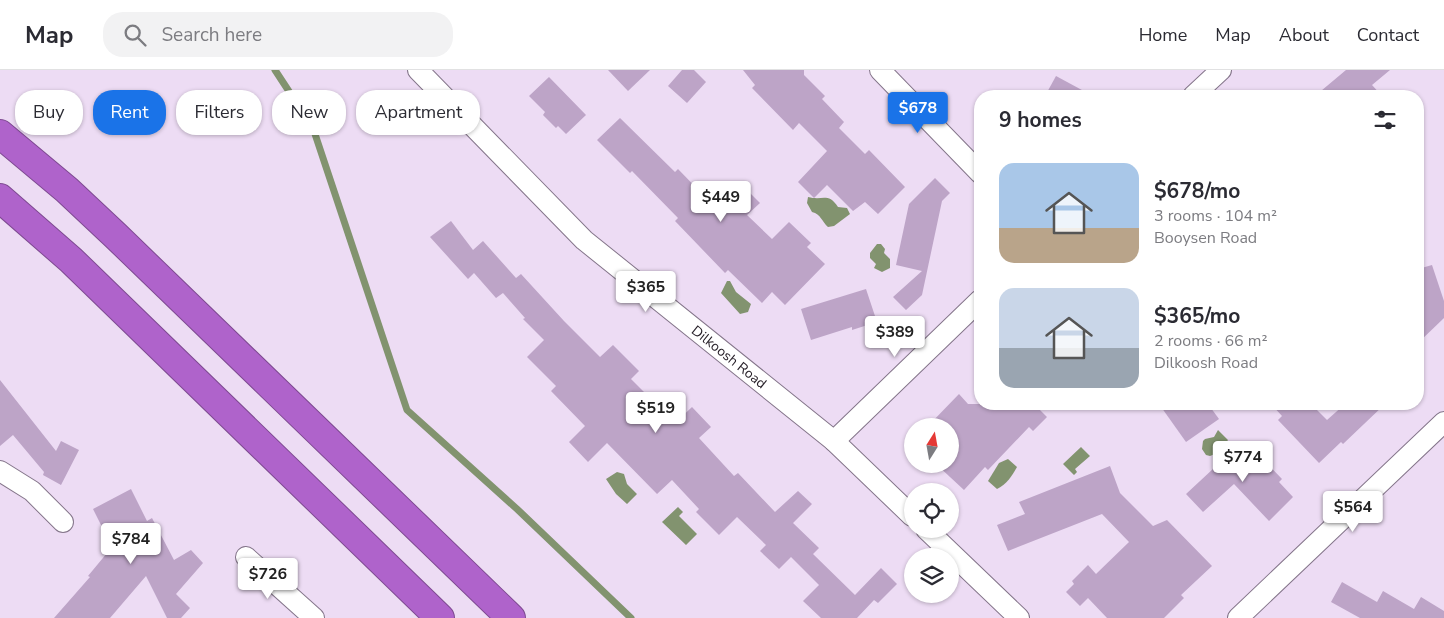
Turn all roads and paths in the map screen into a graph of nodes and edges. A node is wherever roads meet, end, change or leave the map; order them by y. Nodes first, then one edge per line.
1 (418, 70) edge
2 (880, 70) edge
3 (1221, 70) edge
4 (1199, 90) edge
5 (0, 134) edge
6 (974, 167) edge
7 (0, 198) edge
8 (974, 306) edge
9 (1444, 422) edge
10 (834, 441) junction
11 (0, 471) edge
12 (904, 508) edge
13 (63, 522) dead end
14 (935, 538) edge
15 (246, 557) dead end
16 (314, 618) edge
17 (440, 618) edge
18 (511, 618) edge
19 (1019, 618) edge
20 (1238, 618) edge

1 - 10 street, Dilkoosh Road
2 - 6 street
3 - 4 street
5 - 18 highway
7 - 17 highway
8 - 10 street
9 - 20 street
10 - 12 street, Dilkoosh Road
11 - 13 street
14 - 19 street
15 - 16 street

